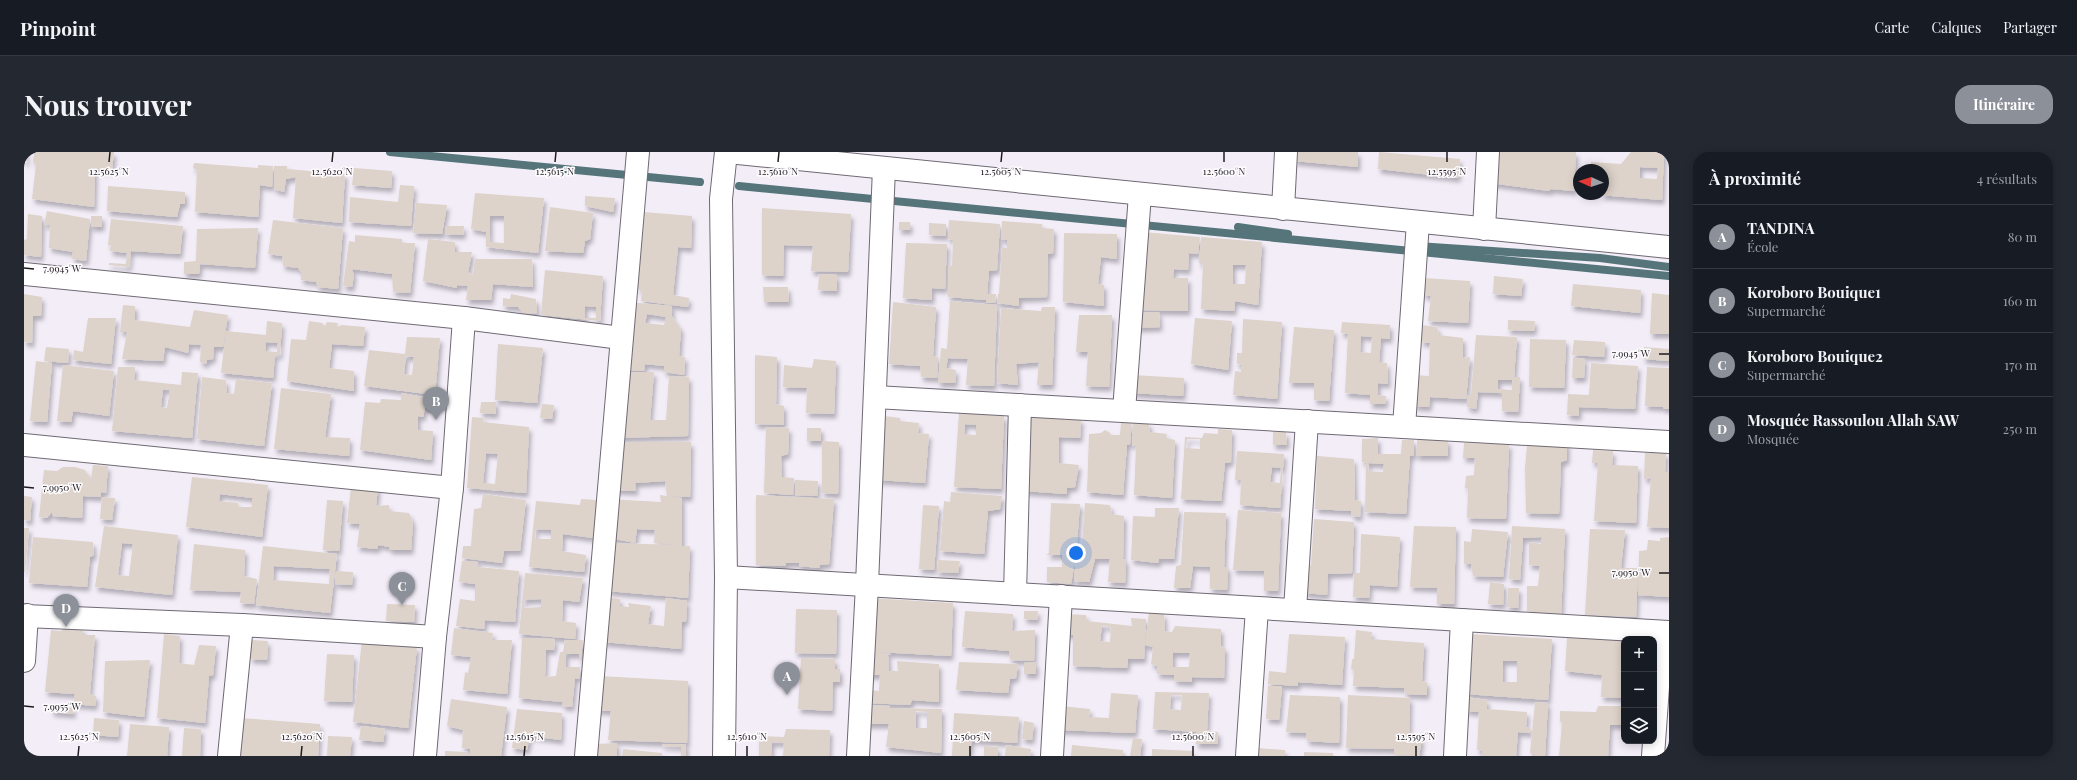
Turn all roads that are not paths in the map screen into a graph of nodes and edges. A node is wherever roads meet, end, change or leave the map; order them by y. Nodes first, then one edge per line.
1 (727, 152) edge
2 (1286, 152) edge
3 (1488, 152) edge
4 (636, 168) edge
5 (883, 178) junction
6 (1283, 209) junction
7 (1138, 213) junction
8 (1484, 229) junction
9 (1417, 241) junction
10 (1669, 247) edge
11 (24, 274) edge
12 (464, 318) junction
13 (621, 338) junction
14 (874, 397) junction
15 (1020, 405) junction
16 (1124, 411) junction
17 (1307, 421) junction
18 (1404, 427) junction
19 (1669, 442) edge
20 (24, 445) edge
21 (452, 488) junction
22 (726, 577) junction
23 (867, 585) junction
24 (1015, 594) junction
25 (1061, 596) junction
26 (1257, 608) junction
27 (1294, 610) junction
28 (26, 616) edge
29 (1462, 620) junction
30 (242, 625) junction
31 (1666, 632) edge
32 (435, 637) junction
33 (24, 660) edge
34 (229, 756) edge
35 (425, 756) edge
36 (586, 756) edge
37 (724, 756) edge
38 (858, 756) edge
39 (1052, 756) edge
40 (1248, 756) edge
41 (1455, 756) edge
42 (1653, 756) edge

1 - 5 street
1 - 22 street
2 - 6 street
3 - 8 street
4 - 13 street
5 - 7 street
5 - 14 street
6 - 7 street
6 - 9 street
7 - 16 street
8 - 9 street
8 - 10 street
9 - 18 street
11 - 12 street
12 - 13 street
12 - 21 street
13 - 36 street
14 - 15 street
14 - 23 street
15 - 16 street
15 - 24 street
16 - 17 street
17 - 18 street
17 - 27 street
18 - 19 street
20 - 21 street
21 - 32 street
22 - 23 street
22 - 37 street
23 - 24 street
23 - 38 street
24 - 25 street
25 - 26 street
25 - 39 street
26 - 27 street
26 - 40 street
27 - 29 street
28 - 30 street
28 - 33 street
29 - 31 street
29 - 41 street
30 - 32 street
30 - 34 street
31 - 42 street
32 - 35 street

